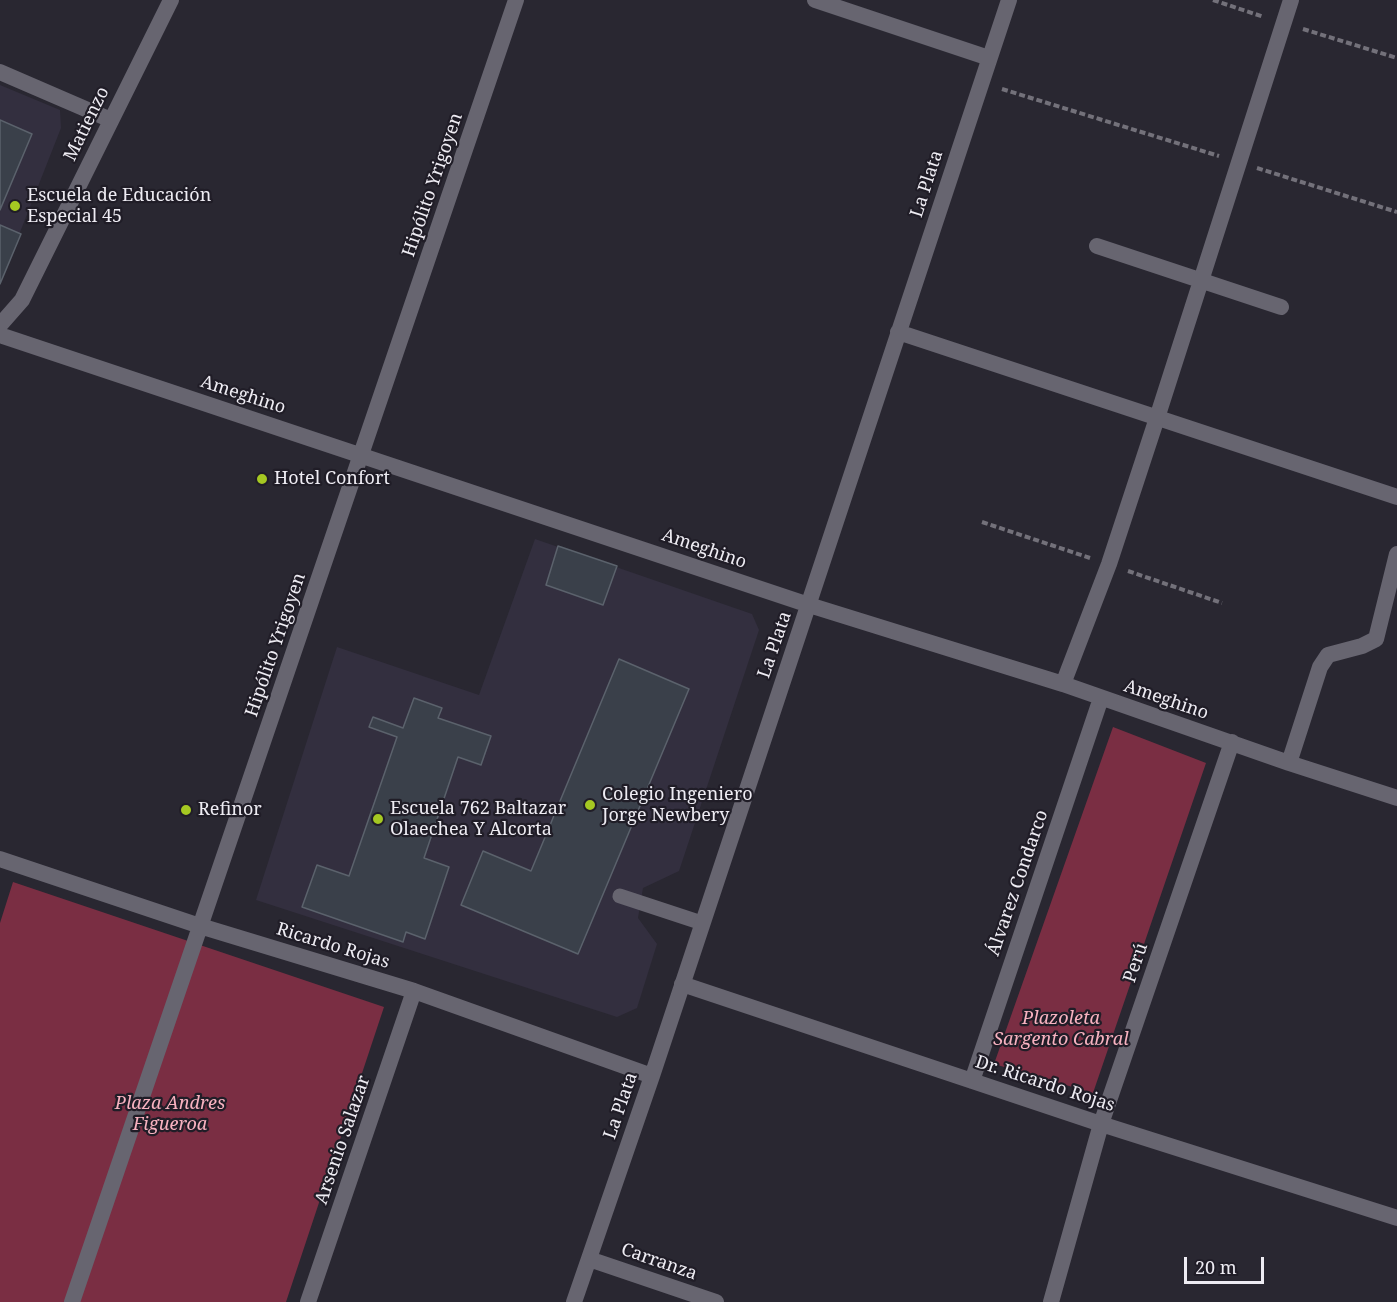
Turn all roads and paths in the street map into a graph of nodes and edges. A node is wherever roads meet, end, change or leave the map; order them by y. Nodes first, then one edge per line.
1 (171, 0) edge
2 (516, 0) edge
3 (815, 0) edge
4 (1009, 0) edge
5 (1291, 0) edge
6 (989, 58) junction
7 (0, 72) edge
8 (981, 82) junction
9 (111, 120) junction
10 (1239, 162) junction
11 (1397, 212) edge
12 (1097, 246) dead end
13 (1201, 280) junction
14 (1281, 307) dead end
15 (0, 325) edge
16 (898, 332) junction
17 (0, 335) edge
18 (1157, 418) junction
19 (362, 455) junction
20 (1397, 497) edge
21 (1397, 554) edge
22 (809, 604) junction
23 (1063, 684) junction
24 (1101, 699) junction
25 (1232, 742) junction
26 (1289, 764) junction
27 (1397, 798) edge
28 (0, 859) edge
29 (620, 896) dead end
30 (702, 923) junction
31 (200, 926) junction
32 (682, 984) junction
33 (414, 991) junction
34 (652, 1076) junction
35 (972, 1081) junction
36 (1101, 1124) junction
37 (1397, 1218) edge
38 (589, 1259) junction
39 (72, 1302) edge
40 (308, 1302) edge
41 (574, 1302) edge
42 (716, 1302) edge
43 (1051, 1302) edge

1 - 9 street, Matienzo
2 - 19 street, Hipólito Yrigoyen
3 - 6 street
4 - 6 street, La Plata
5 - 10 street
6 - 8 street, La Plata
7 - 9 street
8 - 10 path
8 - 16 street, La Plata
9 - 15 street, Matienzo
10 - 11 path
10 - 13 street
12 - 13 street
13 - 14 street
13 - 18 street
16 - 18 street
16 - 22 street, La Plata
17 - 19 street, Ameghino
18 - 20 street
18 - 23 street
19 - 22 street, Ameghino
19 - 31 street, Hipólito Yrigoyen
21 - 26 street
22 - 23 street, Ameghino
22 - 30 street, La Plata
23 - 24 street, Ameghino
24 - 25 street, Ameghino
24 - 35 street, Álvarez Condarco
25 - 26 street, Ameghino
25 - 36 street, Perú
26 - 27 street, Ameghino
28 - 31 street, Ricardo Rojas
29 - 30 lane
30 - 32 street, La Plata
31 - 33 street, Ricardo Rojas
31 - 39 street, Hipólito Yrigoyen
32 - 34 street, La Plata
32 - 35 street, Dr. Ricardo Rojas
33 - 34 street, Ricardo Rojas
33 - 40 street, Arsenio Salazar
34 - 38 street, La Plata
35 - 36 street, Dr. Ricardo Rojas
36 - 37 street, Dr. Ricardo Rojas
36 - 43 street, Perú
38 - 41 street, La Plata
38 - 42 street, Carranza

